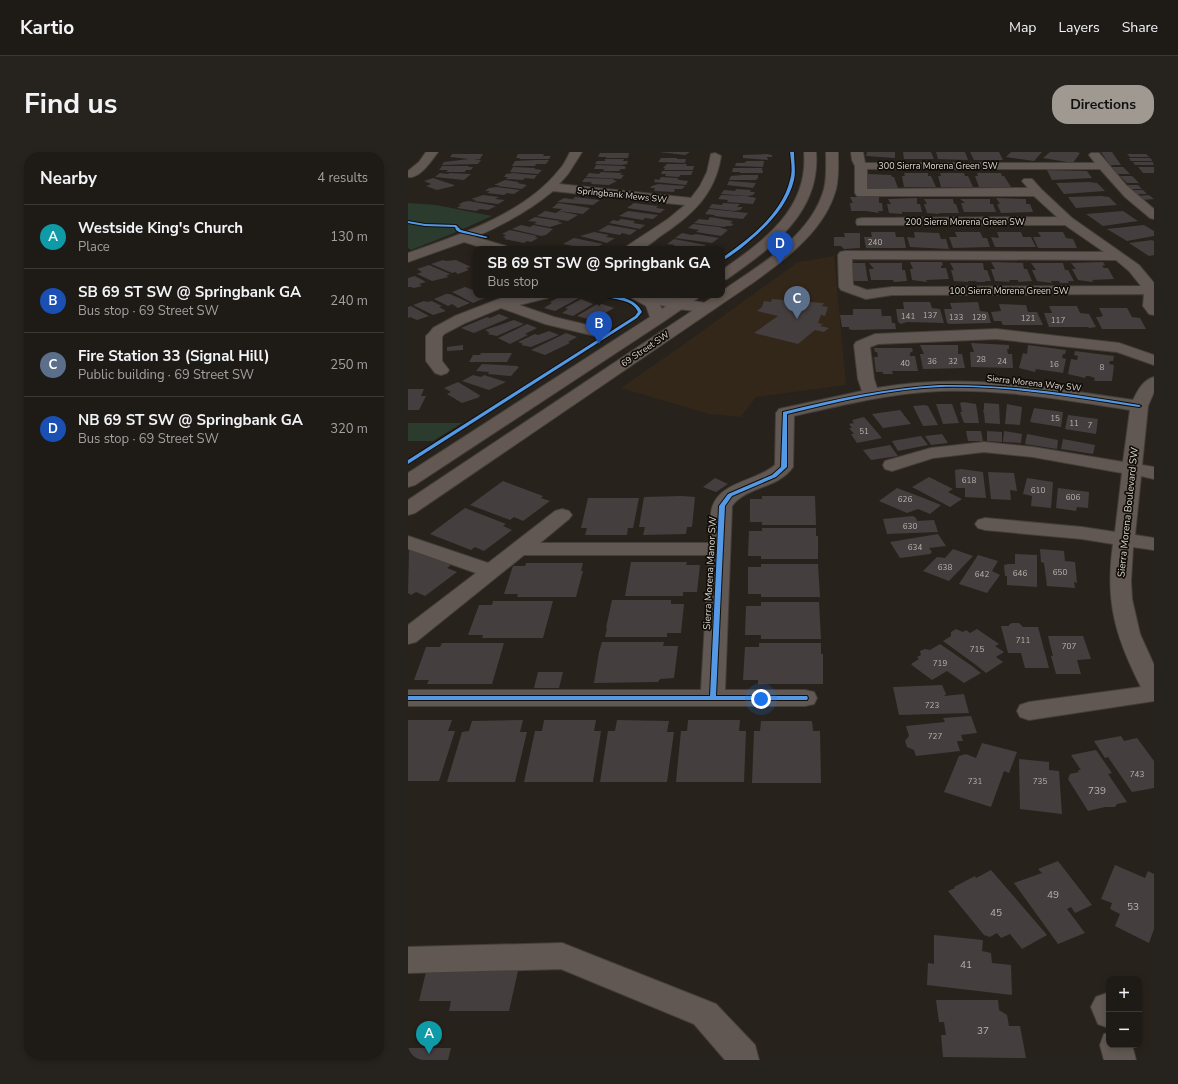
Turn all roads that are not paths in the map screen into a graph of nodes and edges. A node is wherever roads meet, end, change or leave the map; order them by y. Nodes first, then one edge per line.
1 (432, 152) edge
2 (576, 152) edge
3 (810, 152) edge
4 (832, 152) edge
5 (858, 152) edge
6 (1094, 152) edge
7 (715, 156) dead end
8 (861, 166) junction
9 (1016, 166) junction
10 (1104, 166) junction
11 (411, 174) dead end
12 (550, 188) junction
13 (1037, 192) junction
14 (694, 202) junction
15 (1154, 215) edge
16 (862, 222) dead end
17 (1068, 222) junction
18 (462, 237) junction
19 (447, 243) junction
20 (491, 246) edge
21 (636, 246) edge
22 (473, 251) edge
23 (1119, 256) junction
24 (408, 258) edge
25 (725, 272) edge
26 (725, 287) edge
27 (1153, 291) edge
28 (516, 298) edge
29 (530, 298) edge
30 (642, 298) edge
31 (669, 298) edge
32 (690, 300) edge
33 (503, 304) junction
34 (1154, 311) edge
35 (658, 319) junction
36 (595, 331) dead end
37 (1154, 360) edge
38 (441, 370) dead end
39 (1154, 382) edge
40 (871, 394) junction
41 (1138, 406) junction
42 (785, 413) joint
43 (892, 465) dead end
44 (1131, 469) junction
45 (1154, 473) edge
46 (408, 481) edge
47 (408, 509) edge
48 (562, 515) dead end
49 (985, 524) dead end
50 (1124, 540) junction
51 (408, 542) edge
52 (1154, 544) edge
53 (519, 549) junction
54 (720, 549) junction
55 (492, 571) junction
56 (408, 637) edge
57 (1154, 688) edge
58 (1154, 693) edge
59 (408, 698) edge
60 (713, 698) junction
61 (805, 698) dead end
62 (1029, 711) dead end
63 (408, 960) edge
64 (1117, 1048) edge
65 (743, 1060) edge
66 (1120, 1060) edge

1 - 11 street
2 - 12 street
3 - 25 main road
4 - 26 main road, 69 Street SW
5 - 8 street
6 - 10 street
7 - 14 street
8 - 9 street, 300 Sierra Morena Green SW
8 - 13 street
9 - 10 street, 300 Sierra Morena Green SW
9 - 13 street
10 - 15 street
12 - 14 street, Springbank Mews SW
12 - 18 street
13 - 17 street
14 - 21 street
16 - 17 street, 200 Sierra Morena Green SW
17 - 23 street
18 - 19 street
18 - 20 street
19 - 22 street
19 - 24 street
23 - 27 street
23 - 27 street, 100 Sierra Morena Green SW
27 - 34 street
28 - 33 street
29 - 33 street
30 - 35 main road
31 - 32 street
32 - 35 main road, 69 Street SW
32 - 47 main road, 69 Street SW
33 - 36 street
33 - 38 street
35 - 46 main road, 69 Street SW
37 - 40 street
39 - 41 street, Sierra Morena Boulevard SW
40 - 41 street, Sierra Morena Way SW
40 - 42 street, Sierra Morena Way SW
41 - 44 street, Sierra Morena Boulevard SW
42 - 54 street, Sierra Morena Manor SW
43 - 44 street
44 - 45 street
44 - 50 street, Sierra Morena Boulevard SW
48 - 53 street
49 - 50 street
50 - 52 street
50 - 57 street, Sierra Morena Boulevard SW
51 - 55 street
53 - 54 street, Sierra Morena Manor SW
53 - 55 street
54 - 60 street, Sierra Morena Manor SW
55 - 56 street
58 - 62 street
59 - 60 street
60 - 61 street
63 - 65 street
64 - 66 street

